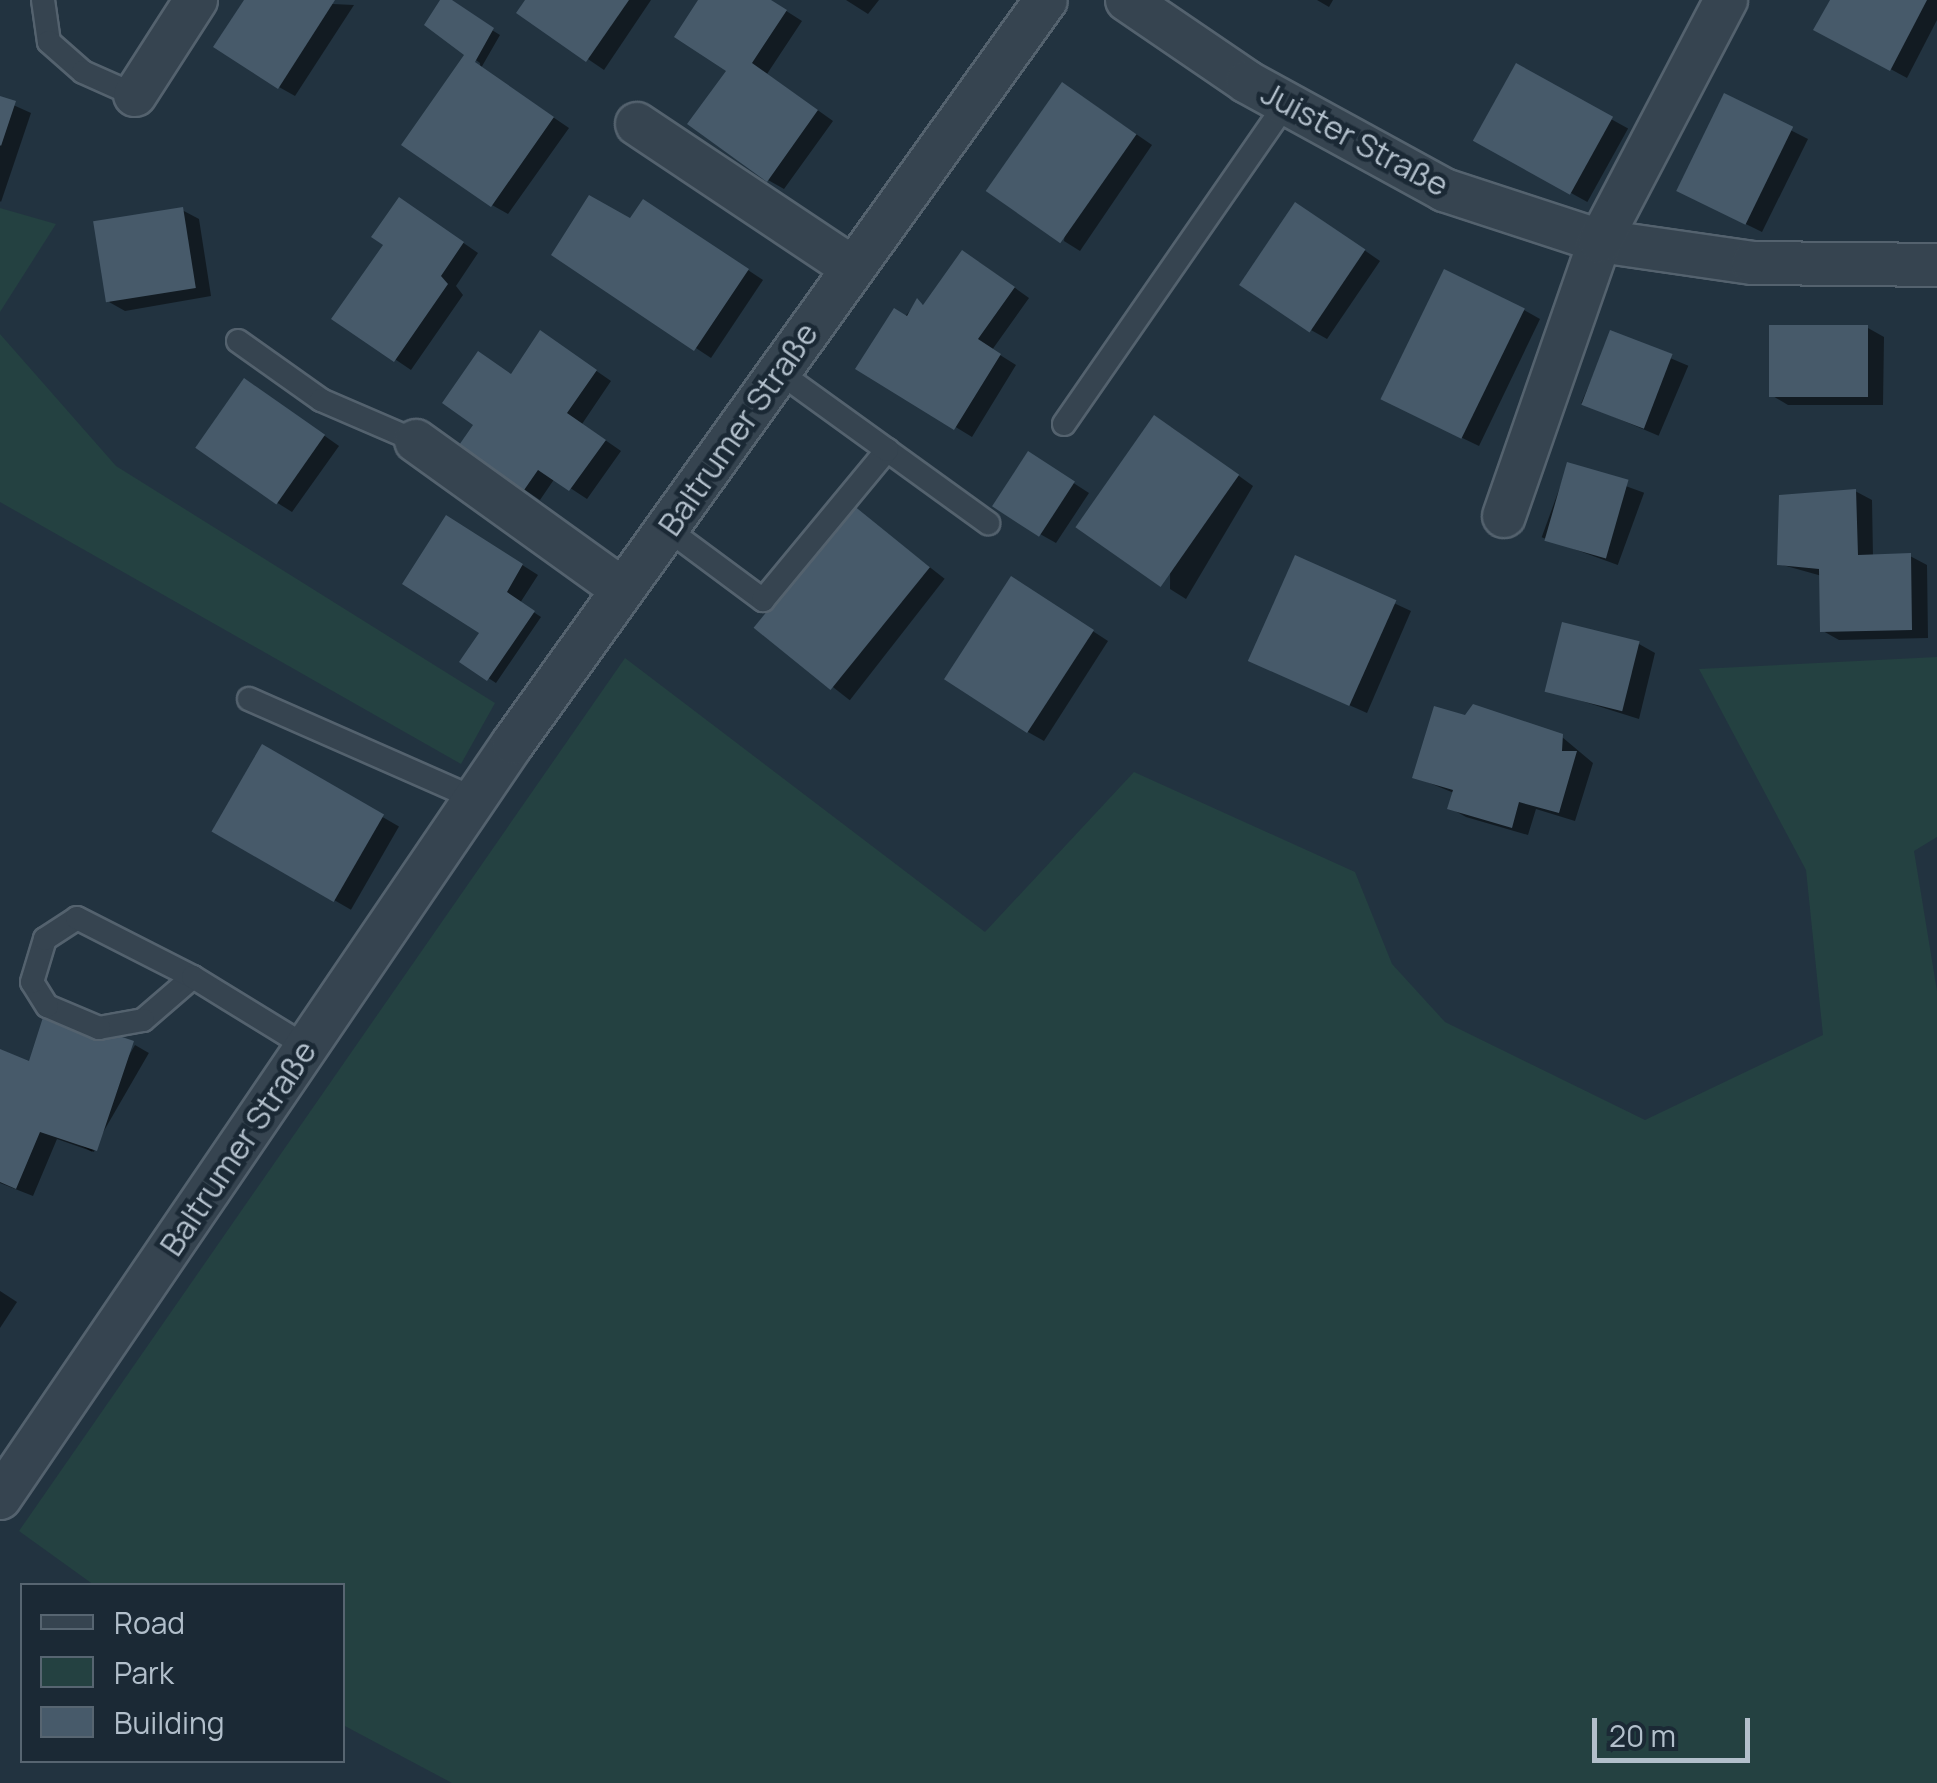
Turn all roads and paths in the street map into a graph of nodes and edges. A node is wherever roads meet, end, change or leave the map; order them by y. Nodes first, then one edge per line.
1 (43, 0) edge
2 (196, 0) edge
3 (1046, 0) edge
4 (1128, 0) edge
5 (1726, 0) edge
6 (135, 95) joint
7 (1286, 103) junction
8 (637, 124) dead end
9 (1600, 240) junction
10 (1937, 265) edge
11 (850, 266) junction
12 (238, 341) dead end
13 (779, 372) junction
14 (1064, 424) dead end
15 (416, 441) joint
16 (887, 450) junction
17 (1504, 516) dead end
18 (988, 523) dead end
19 (670, 531) junction
20 (622, 589) junction
21 (250, 699) dead end
22 (476, 799) junction
23 (193, 977) junction
24 (307, 1048) junction
25 (4, 1481) edge

1 - 6 lane
2 - 6 street
3 - 11 street, Baltrumer Straße
4 - 7 street, Juister Straße
5 - 9 street
7 - 9 street, Juister Straße
7 - 14 lane
8 - 11 street
9 - 10 street, Juister Straße
9 - 17 street
11 - 13 street, Baltrumer Straße
12 - 15 lane
13 - 16 lane
13 - 19 street, Baltrumer Straße
15 - 20 street
16 - 18 lane
16 - 19 lane
19 - 20 street, Baltrumer Straße
20 - 22 street, Baltrumer Straße
21 - 22 lane
22 - 24 street, Baltrumer Straße
23 - 23 lane
23 - 24 lane
24 - 25 street, Baltrumer Straße

